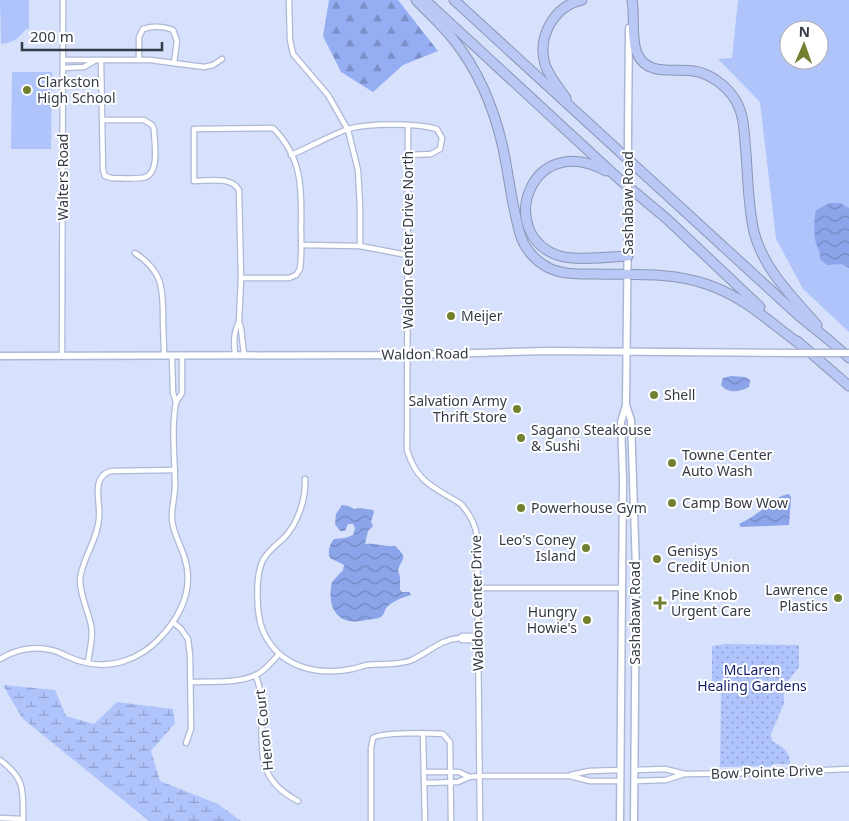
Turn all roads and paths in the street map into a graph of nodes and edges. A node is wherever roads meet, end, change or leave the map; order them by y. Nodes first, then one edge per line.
1 (63, 0) edge
2 (289, 0) edge
3 (416, 0) edge
4 (424, 0) edge
5 (454, 0) edge
6 (582, 0) edge
7 (631, 0) edge
8 (139, 59) junction
9 (222, 59) dead end
10 (64, 60) junction
11 (98, 60) junction
12 (174, 64) junction
13 (63, 68) junction
14 (582, 117) junction
15 (102, 120) junction
16 (408, 125) junction
17 (348, 130) junction
18 (291, 155) junction
19 (408, 155) junction
20 (619, 179) junction
21 (301, 245) junction
22 (360, 246) junction
23 (135, 254) dead end
24 (407, 255) junction
25 (628, 256) junction
26 (628, 275) junction
27 (241, 278) junction
28 (239, 322) junction
29 (830, 341) junction
30 (801, 345) junction
31 (626, 352) junction
32 (849, 353) edge
33 (62, 355) junction
34 (244, 355) junction
35 (408, 355) junction
36 (0, 356) edge
37 (164, 356) junction
38 (172, 356) junction
39 (182, 356) junction
40 (235, 356) junction
41 (849, 358) edge
42 (849, 386) edge
43 (176, 402) junction
44 (626, 406) junction
45 (622, 444) junction
46 (632, 444) junction
47 (174, 470) junction
48 (305, 478) dead end
49 (622, 521) junction
50 (634, 523) junction
51 (478, 588) junction
52 (621, 588) junction
53 (174, 623) junction
54 (621, 634) junction
55 (478, 638) junction
56 (635, 642) junction
57 (279, 654) junction
58 (0, 659) edge
59 (88, 663) junction
60 (255, 675) junction
61 (191, 682) junction
62 (620, 683) junction
63 (635, 692) junction
64 (423, 734) junction
65 (186, 743) dead end
66 (0, 760) edge
67 (849, 769) edge
68 (620, 770) junction
69 (635, 770) junction
70 (424, 772) junction
71 (450, 772) junction
72 (685, 774) junction
73 (479, 776) junction
74 (570, 776) junction
75 (468, 777) junction
76 (620, 781) junction
77 (635, 781) junction
78 (450, 782) junction
79 (424, 783) junction
80 (298, 801) dead end
81 (0, 818) edge
82 (23, 820) edge
83 (371, 821) edge
84 (425, 821) edge
85 (451, 821) edge
86 (480, 821) edge
87 (620, 821) edge
88 (634, 821) edge

1 - 10 street, Walters Road
2 - 17 street
3 - 26 highway
4 - 20 highway
5 - 14 highway
6 - 14 highway
7 - 25 main road, Sashabaw Road, bridge
7 - 29 highway
8 - 11 street
8 - 12 street
8 - 12 street
9 - 12 street
10 - 11 street
10 - 13 street, Walters Road
11 - 13 street
11 - 15 street
13 - 33 street, Walters Road
14 - 29 highway
15 - 15 street
16 - 17 street
16 - 19 street, Waldon Center Drive North
16 - 19 street
17 - 18 street
17 - 22 street
18 - 21 street
18 - 27 street
19 - 24 street, Waldon Center Drive North
20 - 25 highway
20 - 30 highway
21 - 22 street
21 - 27 street
22 - 24 street
23 - 37 street
24 - 35 street, Waldon Center Drive North
25 - 26 main road, Sashabaw Road
26 - 30 highway
26 - 31 main road, Sashabaw Road
27 - 28 street
28 - 34 street
28 - 40 street
29 - 41 highway
30 - 42 highway
31 - 32 main road, Waldon Road, bridge
31 - 35 main road, Waldon Road
31 - 44 main road, Sashabaw Road
33 - 36 main road, Waldon Road
33 - 37 main road, Waldon Road
34 - 35 main road, Waldon Road
34 - 40 main road, Waldon Road
35 - 51 street, Waldon Center Drive
37 - 38 main road, Waldon Road
38 - 39 main road, Waldon Road
38 - 43 street
39 - 40 main road, Waldon Road
39 - 43 street
43 - 47 street
44 - 45 main road, Sashabaw Road
44 - 46 main road, Sashabaw Road
45 - 46 main road
45 - 49 main road, Sashabaw Road
46 - 50 main road, Sashabaw Road
47 - 53 street
47 - 59 street
48 - 57 street
49 - 50 main road
49 - 52 main road, Sashabaw Road
50 - 56 main road, Sashabaw Road
51 - 52 street
51 - 55 street, Waldon Center Drive
52 - 54 main road, Sashabaw Road
53 - 59 street
53 - 61 street
54 - 56 main road
54 - 62 main road, Sashabaw Road
55 - 57 street
55 - 73 street, Waldon Center Drive
56 - 63 main road, Sashabaw Road
57 - 60 street
58 - 59 street
60 - 61 street
60 - 80 street, Heron Court
61 - 65 street
62 - 63 main road
62 - 68 main road, Sashabaw Road
63 - 69 main road, Sashabaw Road
64 - 70 street
64 - 71 street
64 - 83 street
66 - 82 street
67 - 72 street, Bow Pointe Drive
68 - 74 street
68 - 76 main road, Sashabaw Road
69 - 72 street, Bow Pointe Drive
69 - 77 main road, Sashabaw Road
70 - 71 street
70 - 79 street
71 - 75 street
71 - 78 street
72 - 77 street, Bow Pointe Drive
73 - 74 street
73 - 75 street
73 - 86 street, Waldon Center Drive
74 - 76 street
75 - 78 street
76 - 87 main road, Sashabaw Road
77 - 88 main road, Sashabaw Road
78 - 79 street
78 - 85 street
79 - 84 street
81 - 82 street

